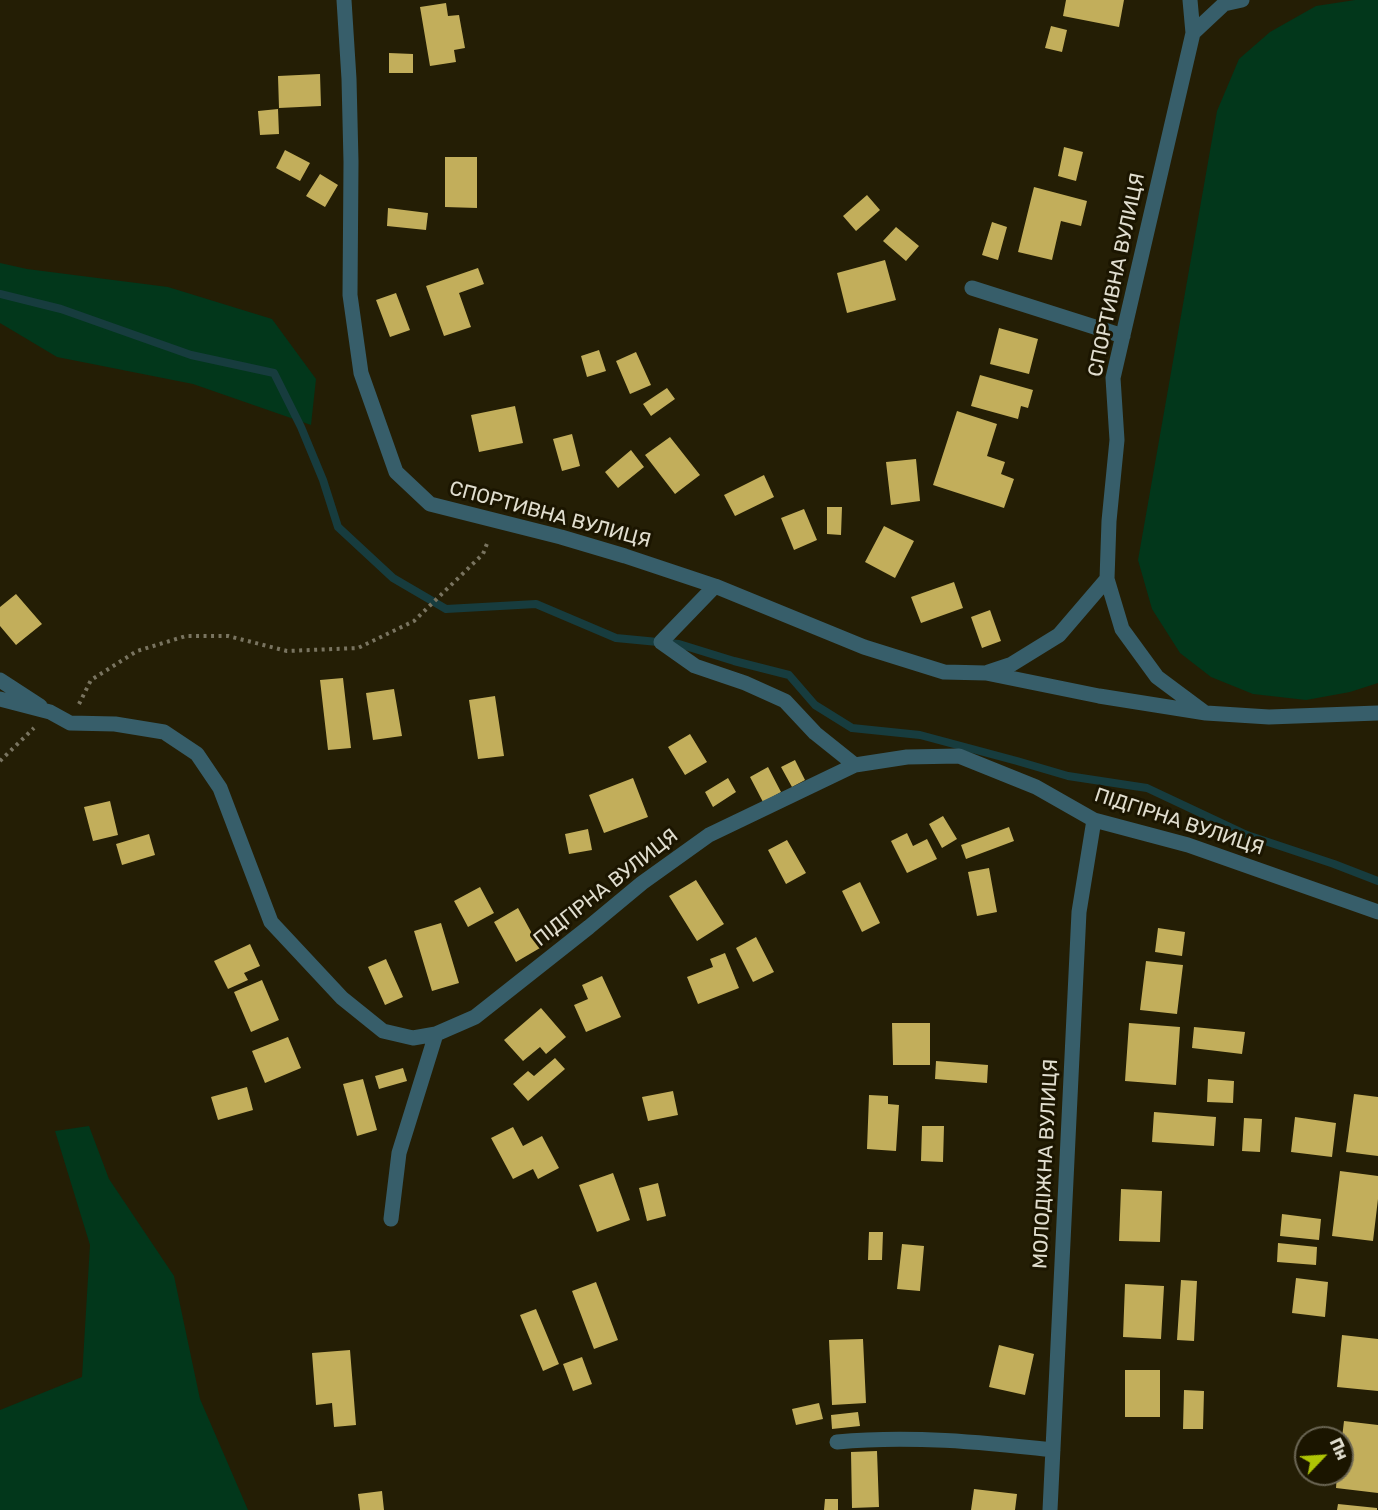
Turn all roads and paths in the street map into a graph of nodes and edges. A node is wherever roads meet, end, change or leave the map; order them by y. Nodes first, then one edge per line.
1 (344, 0) edge
2 (1190, 0) edge
3 (1242, 0) edge
4 (1194, 33) junction
5 (972, 288) dead end
6 (1123, 336) junction
7 (483, 554) dead end
8 (1107, 579) junction
9 (715, 586) junction
10 (986, 673) junction
11 (0, 680) edge
12 (0, 699) edge
13 (51, 712) junction
14 (1206, 713) junction
15 (1378, 713) edge
16 (70, 723) junction
17 (0, 762) edge
18 (855, 765) junction
19 (1094, 820) junction
20 (1378, 912) edge
21 (436, 1034) junction
22 (391, 1219) dead end
23 (837, 1442) dead end
24 (1053, 1450) junction
25 (1050, 1510) edge

1 - 9 street, СПОРТИВНА ВУЛИЦЯ
2 - 4 street
3 - 4 street
4 - 6 street, СПОРТИВНА ВУЛИЦЯ
5 - 6 street
6 - 8 street, СПОРТИВНА ВУЛИЦЯ
7 - 16 path
8 - 10 street, СПОРТИВНА ВУЛИЦЯ
8 - 14 street
9 - 10 street, СПОРТИВНА ВУЛИЦЯ
9 - 18 street
10 - 14 street, СПОРТИВНА ВУЛИЦЯ
11 - 13 street
12 - 13 street, ПІДГІРНА ВУЛИЦЯ
13 - 16 street, ПІДГІРНА ВУЛИЦЯ
13 - 17 path
14 - 15 street, СПОРТИВНА ВУЛИЦЯ
16 - 21 street, ПІДГІРНА ВУЛИЦЯ
18 - 19 street, ПІДГІРНА ВУЛИЦЯ
18 - 21 street, ПІДГІРНА ВУЛИЦЯ
19 - 20 street, ПІДГІРНА ВУЛИЦЯ
19 - 24 street, МОЛОДІЖНА ВУЛИЦЯ
21 - 22 street
23 - 24 street
24 - 25 street, МОЛОДІЖНА ВУЛИЦЯ

